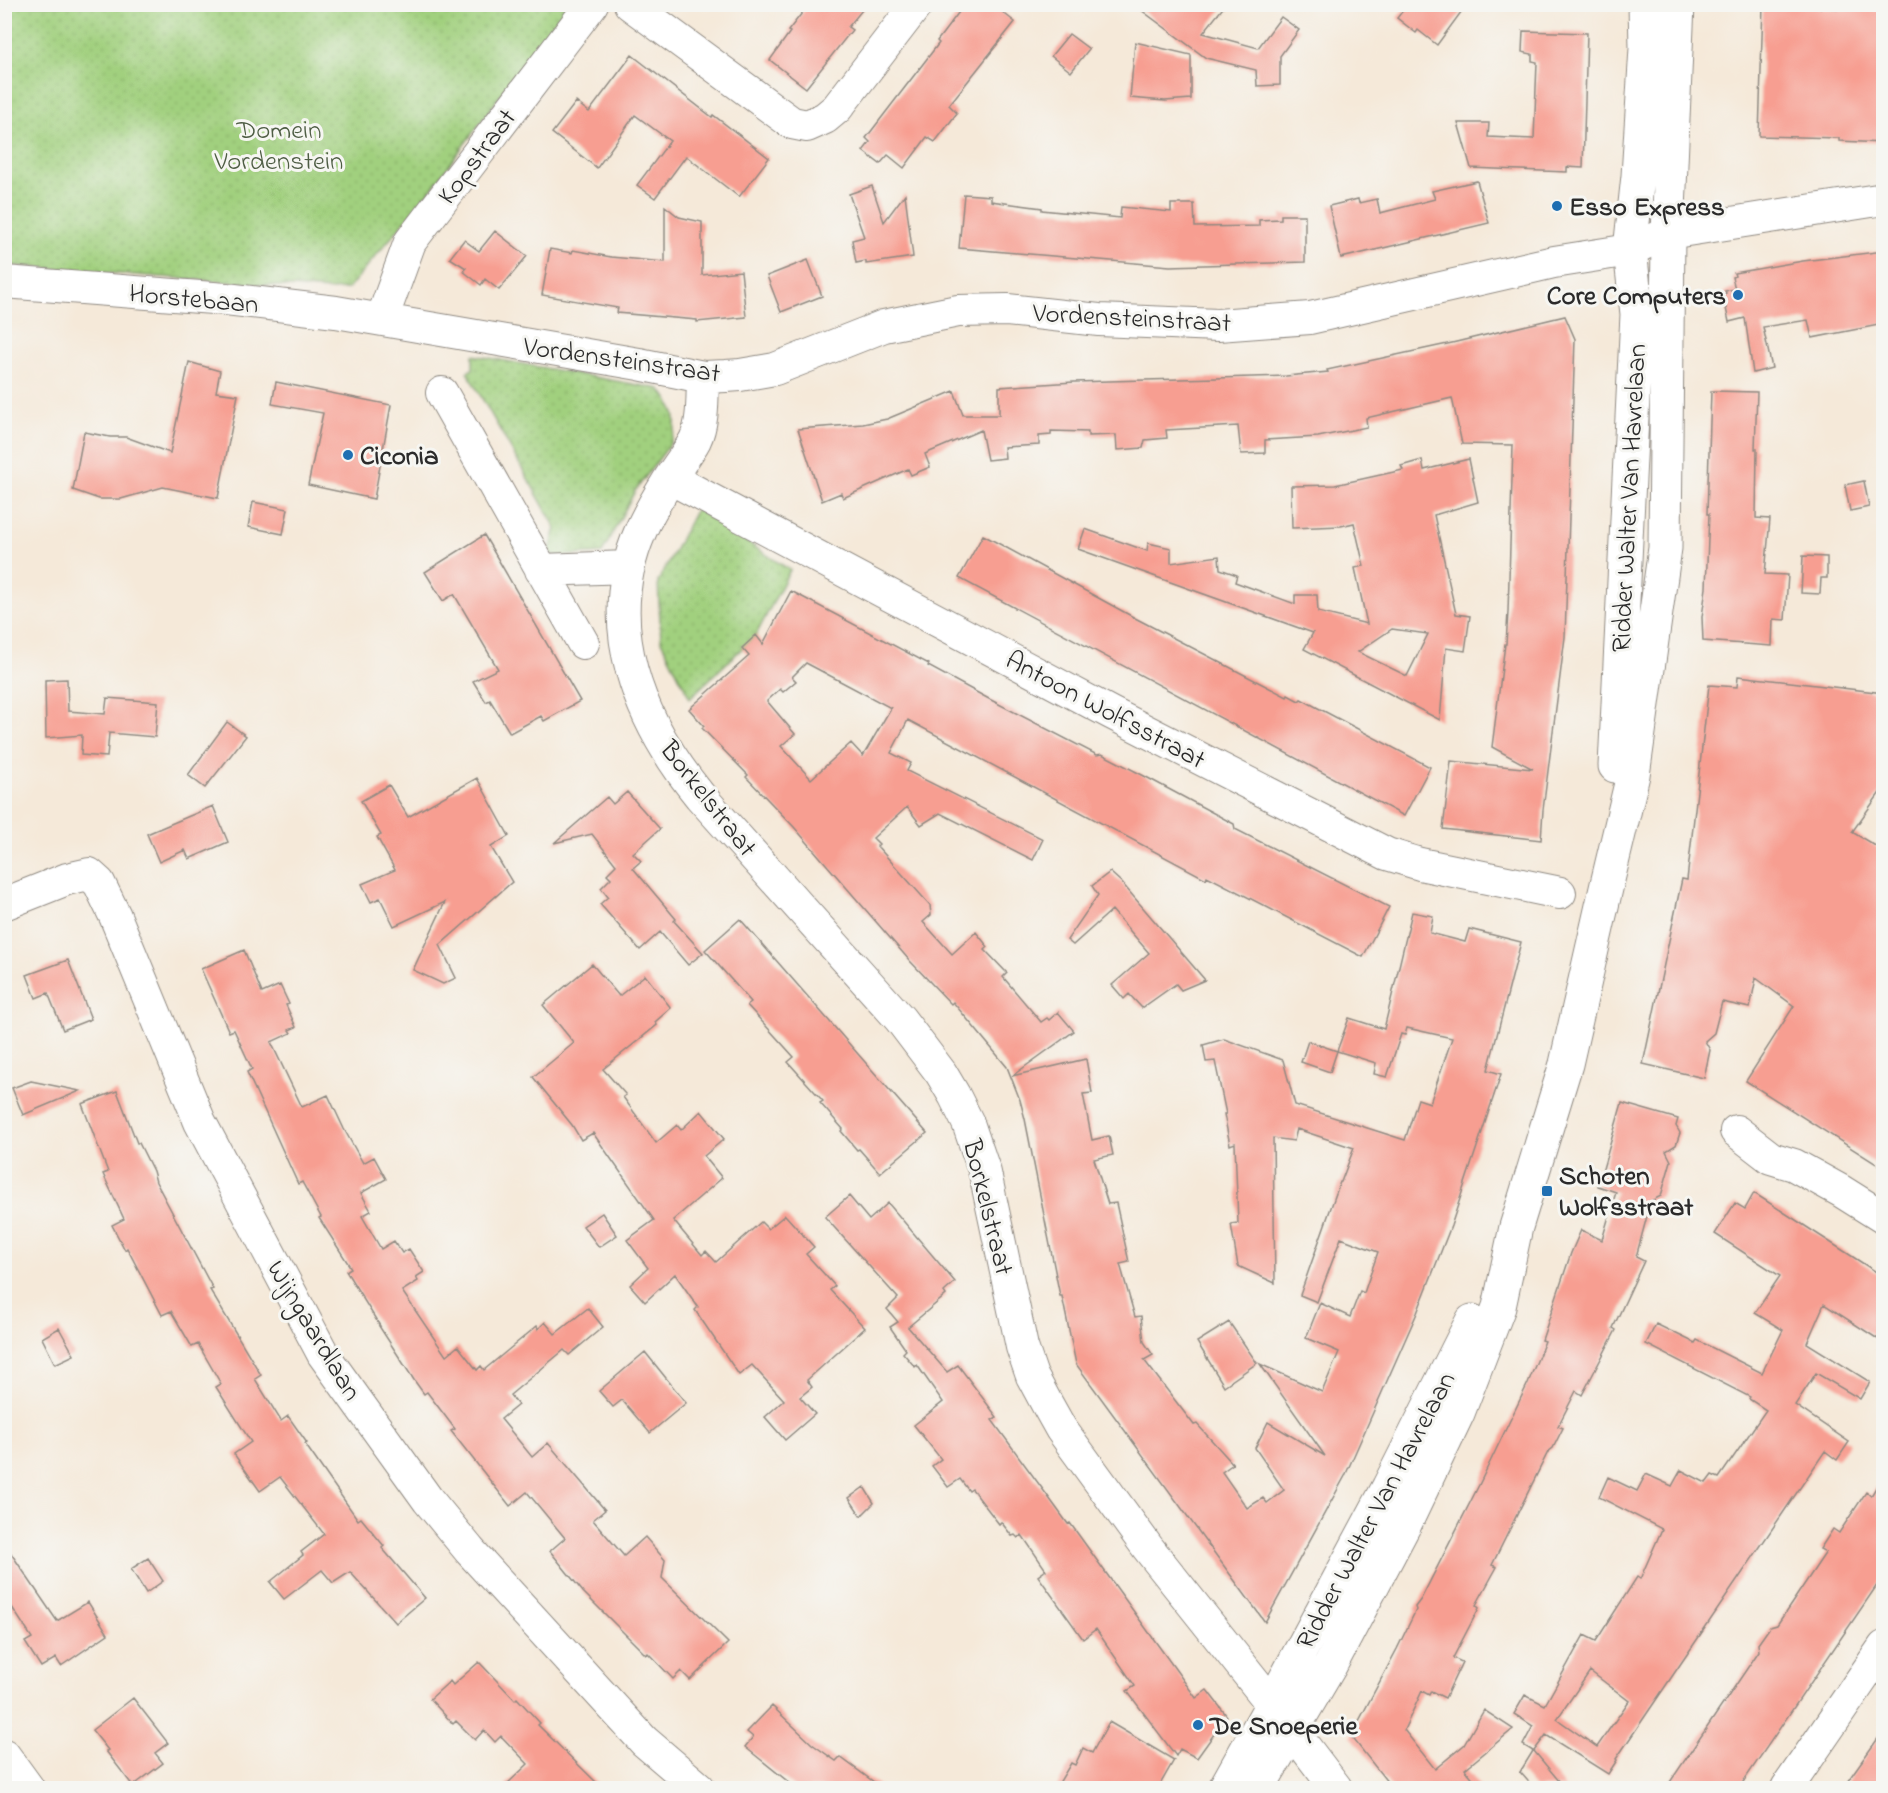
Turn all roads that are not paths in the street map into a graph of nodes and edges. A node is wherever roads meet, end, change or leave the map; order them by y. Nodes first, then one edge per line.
1 (592, 4) edge
2 (630, 4) edge
3 (917, 4) edge
4 (1645, 4) edge
5 (1678, 4) edge
6 (1884, 199) edge
7 (1668, 234) junction
8 (1630, 250) junction
9 (4, 282) edge
10 (382, 319) junction
11 (703, 376) junction
12 (441, 393) dead end
13 (670, 477) junction
14 (629, 567) junction
15 (541, 570) junction
16 (583, 644) dead end
17 (1607, 884) junction
18 (1560, 893) dead end
19 (4, 904) edge
20 (1736, 1131) dead end
21 (1884, 1218) edge
22 (1516, 1227) junction
23 (1884, 1647) edge
24 (1272, 1704) junction
25 (1291, 1731) junction
26 (4, 1755) edge
27 (28, 1788) edge
28 (699, 1788) edge
29 (1225, 1788) edge
30 (1258, 1788) edge
31 (1336, 1788) edge
32 (1787, 1788) edge

1 - 10 street, Kopstraat
2 - 3 street
4 - 8 main road, Ridder Walter Van Havrelaan
5 - 7 main road, Ridder Walter Van Havrelaan
6 - 7 street, Vordensteinstraat
7 - 8 street, Vordensteinstraat
7 - 17 main road, Ridder Walter Van Havrelaan
8 - 11 street, Vordensteinstraat
8 - 17 main road, Ridder Walter Van Havrelaan
9 - 10 street, Horstebaan
10 - 11 street, Vordensteinstraat
11 - 13 street, Borkelstraat
12 - 15 street
13 - 14 street, Borkelstraat
13 - 18 street, Antoon Wolfsstraat
14 - 15 street
14 - 24 street, Borkelstraat
15 - 16 street
17 - 22 main road, Ridder Walter Van Havrelaan
19 - 28 street, Wijngaardlaan
20 - 21 street
22 - 24 main road, Ridder Walter Van Havrelaan
22 - 25 main road, Ridder Walter Van Havrelaan
23 - 32 street
24 - 25 street, Borkelstraat
24 - 29 main road, Ridder Walter Van Havrelaan
25 - 30 main road, Ridder Walter Van Havrelaan
25 - 31 street, Borkelstraat
26 - 27 street

